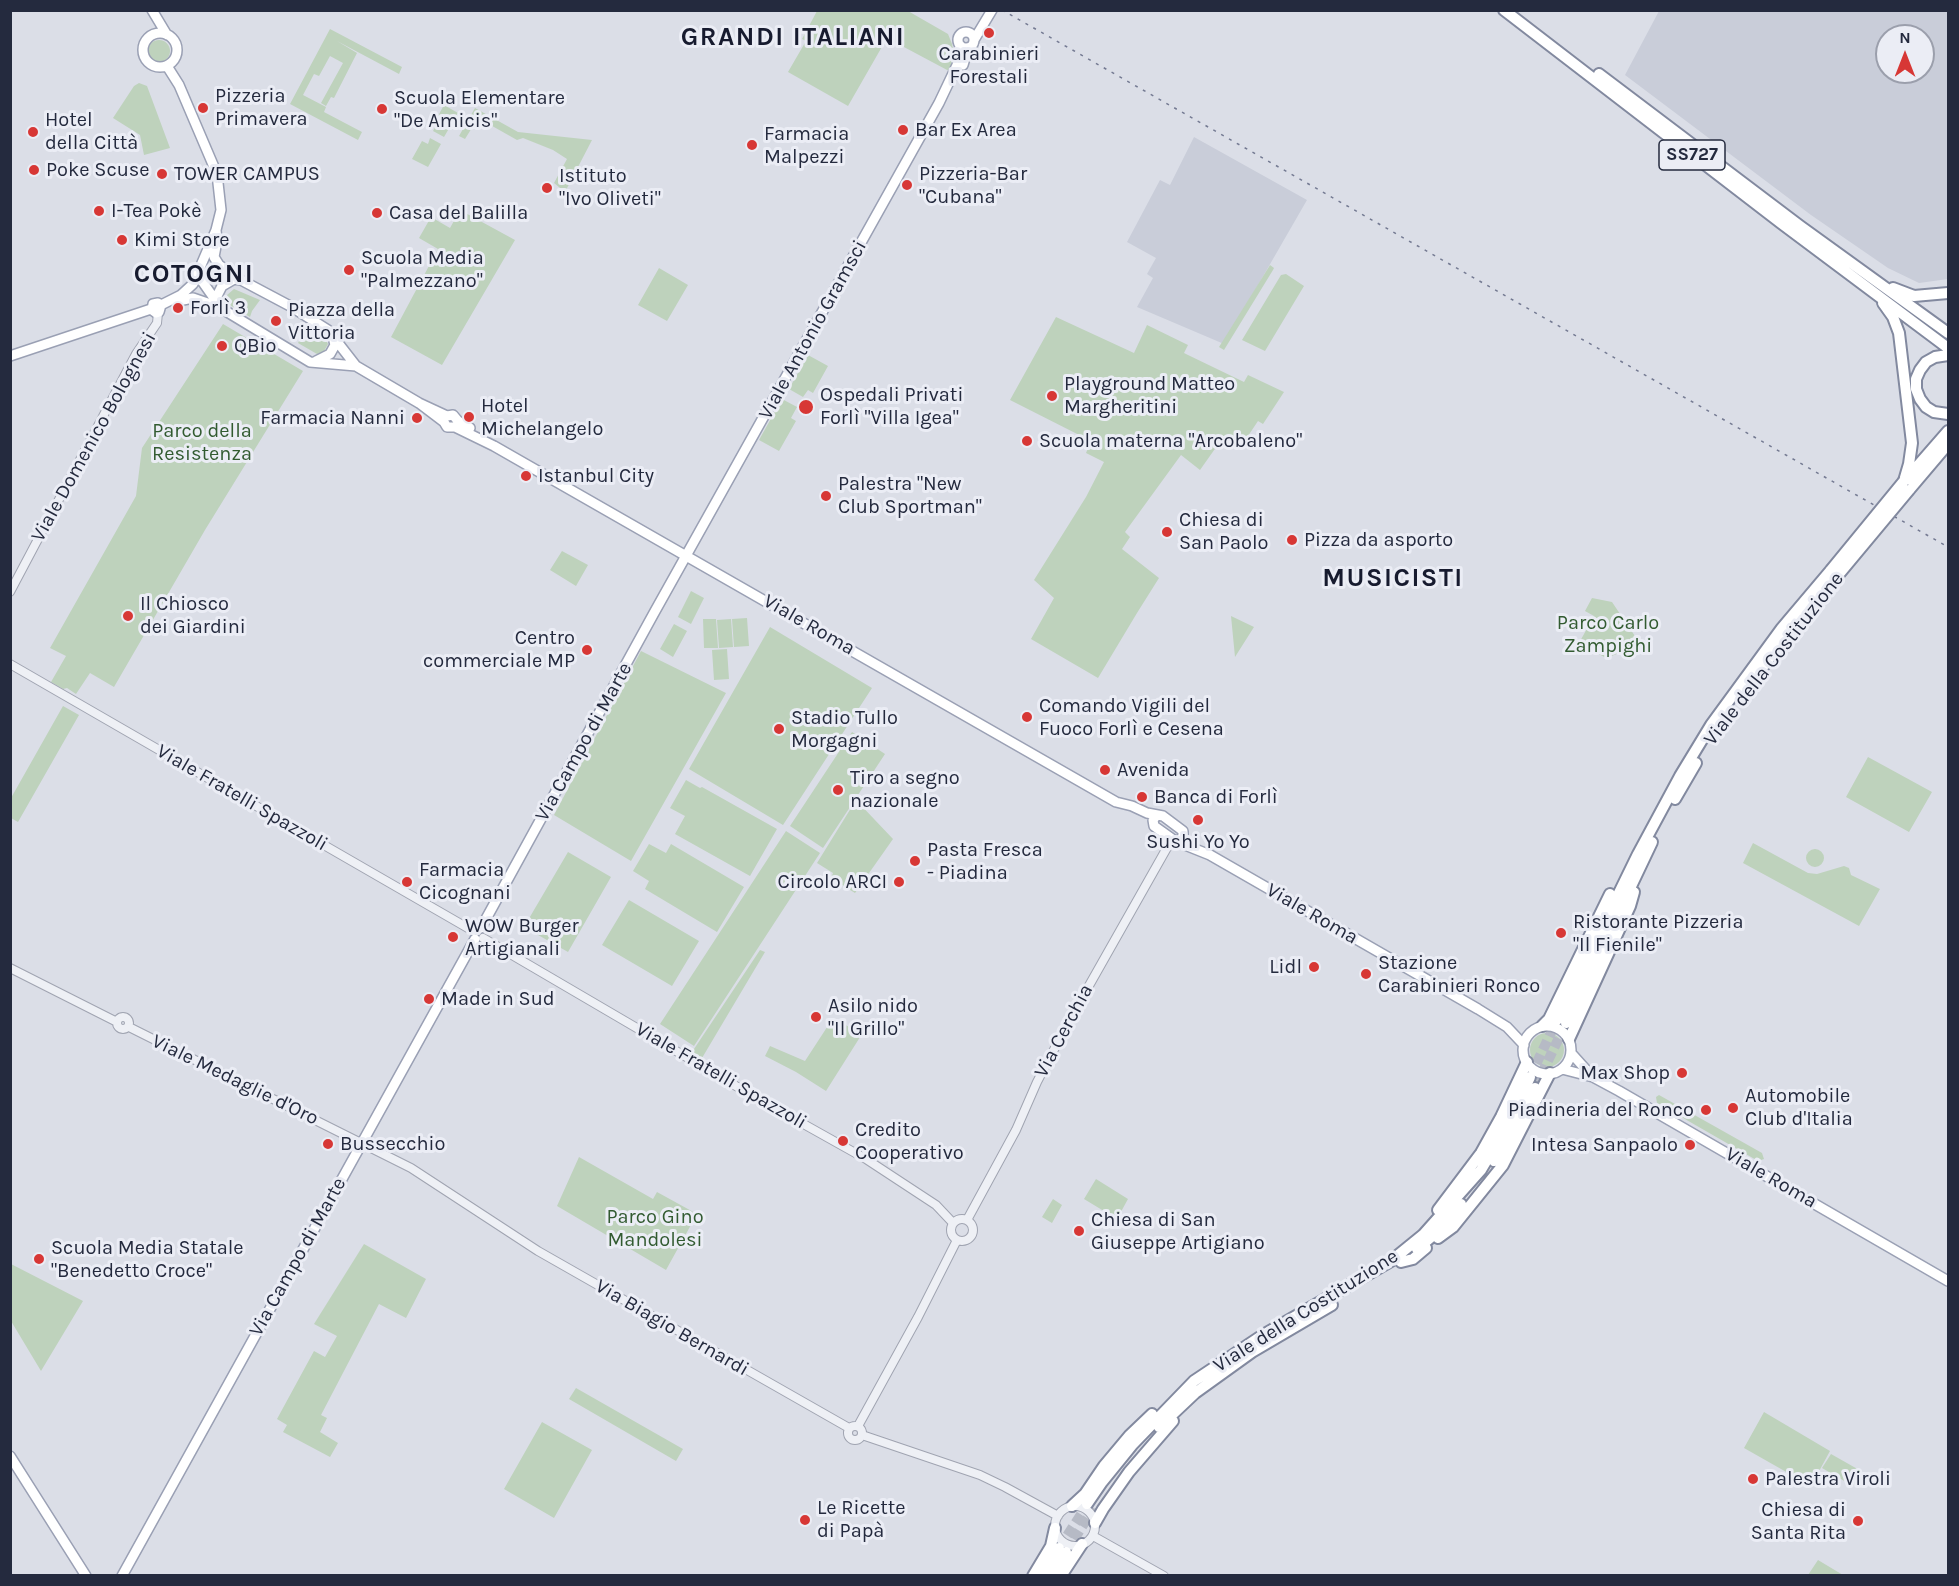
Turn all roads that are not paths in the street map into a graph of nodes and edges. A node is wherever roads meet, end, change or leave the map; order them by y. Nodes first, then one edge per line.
1 (147, 10) edge
2 (152, 10) edge
3 (992, 10) edge
4 (1504, 10) edge
5 (1515, 10) edge
6 (167, 35) junction
7 (151, 36) junction
8 (175, 58) junction
9 (167, 66) junction
10 (1592, 74) junction
11 (179, 85) junction
12 (216, 230) junction
13 (1850, 267) junction
14 (197, 274) junction
15 (237, 280) junction
16 (1948, 293) edge
17 (218, 304) junction
18 (158, 309) junction
19 (1948, 333) edge
20 (332, 335) junction
21 (1948, 348) edge
22 (1948, 355) edge
23 (10, 356) edge
24 (310, 362) junction
25 (356, 366) junction
26 (1948, 414) edge
27 (1948, 431) edge
28 (1948, 444) edge
29 (1904, 481) junction
30 (687, 556) junction
31 (1835, 572) junction
32 (10, 592) edge
33 (10, 664) edge
34 (1155, 819) junction
35 (1175, 839) junction
36 (1640, 858) junction
37 (478, 934) junction
38 (10, 968) edge
39 (1562, 1021) tunnel mouth
40 (1507, 1027) junction
41 (1537, 1029) junction
42 (1569, 1039) junction
43 (1524, 1045) junction
44 (1571, 1053) junction
45 (1527, 1062) junction
46 (1562, 1068) junction
47 (1550, 1073) junction
48 (1530, 1077) tunnel mouth
49 (1593, 1077) junction
50 (1535, 1088) tunnel mouth
51 (362, 1143) junction
52 (967, 1220) junction
53 (953, 1223) junction
54 (496, 1224) joint
55 (957, 1240) junction
56 (1396, 1261) junction
57 (1948, 1281) edge
58 (1194, 1381) junction
59 (1209, 1384) junction
60 (858, 1426) junction
61 (849, 1428) junction
62 (862, 1435) junction
63 (10, 1456) edge
64 (1072, 1506) junction
65 (1057, 1522) junction
66 (1095, 1523) junction
67 (1093, 1536) junction
68 (1082, 1544) junction
69 (86, 1575) edge
70 (123, 1575) edge
71 (1033, 1575) edge
72 (1043, 1575) edge
73 (1051, 1575) edge
74 (1061, 1575) edge
75 (1164, 1575) edge

1 - 7 main road
2 - 6 main road
3 - 30 main road, Viale Antonio Gramsci
4 - 10 highway, SS727
5 - 10 highway, SS727
6 - 7 main road
6 - 8 main road
7 - 9 main road
8 - 9 main road
8 - 11 main road
9 - 11 main road
10 - 13 highway, SS727
11 - 12 main road
12 - 14 main road
12 - 15 main road
13 - 16 highway
13 - 19 highway
13 - 21 highway
13 - 29 highway
14 - 15 main road
14 - 17 main road
14 - 18 main road
15 - 17 main road
15 - 20 main road
17 - 18 main road
17 - 24 main road
18 - 23 main road
18 - 32 street, Viale Domenico Bolognesi
20 - 24 main road
20 - 25 main road
22 - 26 highway
24 - 25 main road
25 - 30 main road, Viale Roma
27 - 29 highway, Viale della Costituzione
28 - 31 highway, Viale della Costituzione, bridge
29 - 31 highway, Viale della Costituzione, bridge
30 - 34 main road, Viale Roma
30 - 37 main road, Via Campo di Marte
31 - 36 highway, Viale della Costituzione
33 - 37 street, Viale Fratelli Spazzoli
34 - 35 main road
34 - 35 main road
35 - 40 main road, Viale Roma
35 - 52 street, Via Cerchia
36 - 39 highway, Viale della Costituzione
36 - 41 highway
36 - 42 highway
37 - 51 main road, Via Campo di Marte
37 - 53 street, Viale Fratelli Spazzoli
38 - 51 street, Viale Medaglie d'Oro
40 - 41 main road, Viale Roma
40 - 43 main road, Viale Roma
41 - 42 main road
41 - 43 main road
42 - 44 main road
43 - 45 main road
44 - 46 main road
44 - 49 main road, Viale Roma
45 - 47 main road
45 - 56 highway
46 - 47 main road
46 - 49 main road, Viale Roma
47 - 56 highway
48 - 56 highway, Viale della Costituzione
49 - 57 main road, Viale Roma
50 - 56 highway, Viale della Costituzione
51 - 54 street, Viale Medaglie d'Oro
51 - 70 main road, Via Campo di Marte
52 - 53 street
52 - 55 street
53 - 55 street
54 - 61 street, Via Biagio Bernardi
55 - 60 street
56 - 58 highway, Viale della Costituzione
56 - 59 highway, Viale della Costituzione
58 - 59 highway, Viale della Costituzione
58 - 64 highway
59 - 66 highway
60 - 61 street
60 - 62 street
61 - 62 street
62 - 65 street
63 - 69 main road
64 - 65 street
64 - 66 street
65 - 68 street
65 - 71 highway
66 - 67 street
67 - 68 street
67 - 75 street
68 - 74 highway
72 - 73 highway

